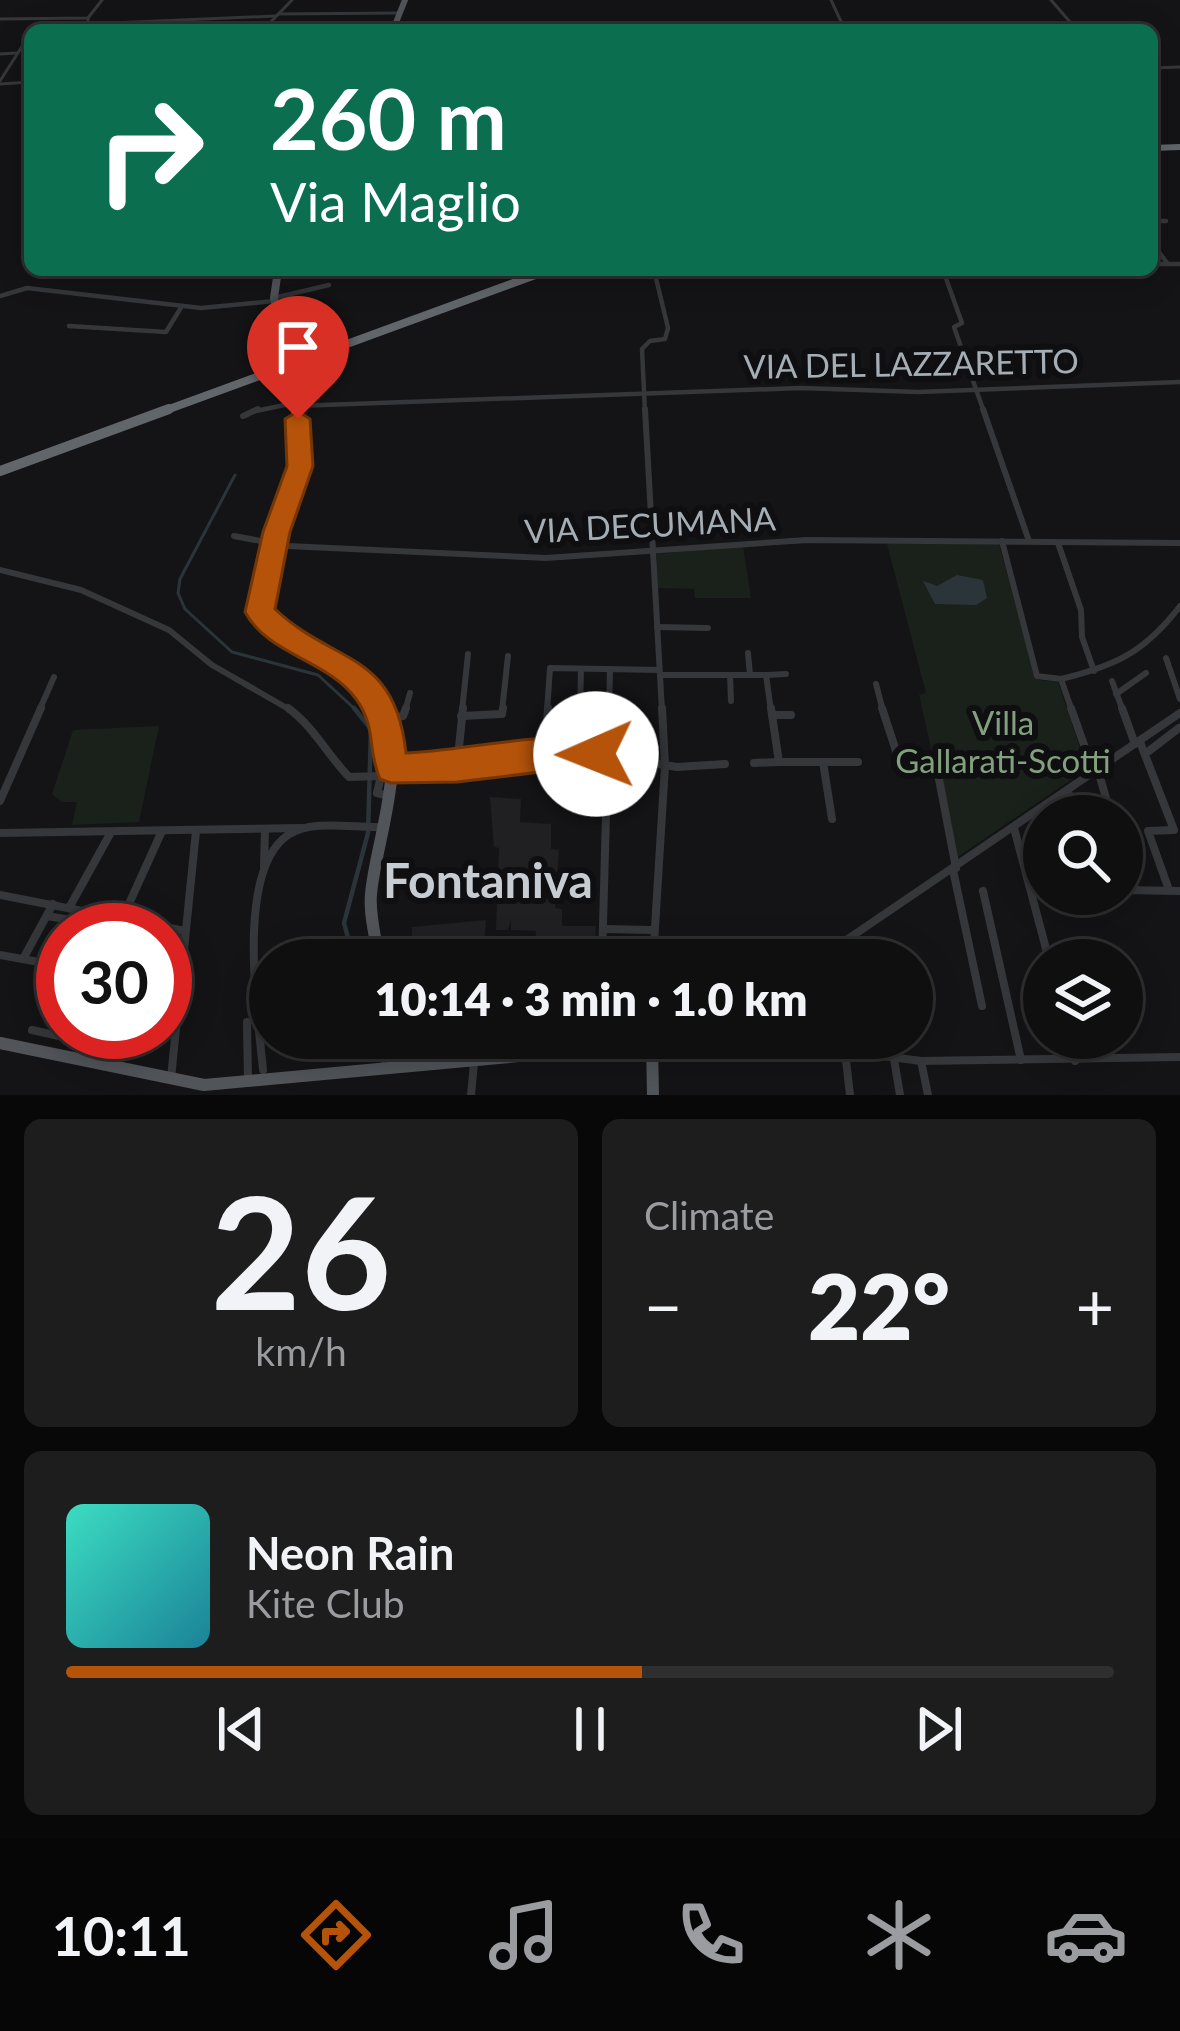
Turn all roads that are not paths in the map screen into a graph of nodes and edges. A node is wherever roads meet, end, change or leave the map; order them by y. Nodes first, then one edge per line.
1 (102, 0) edge
2 (292, 0) edge
3 (405, 0) edge
4 (1051, 0) edge
5 (400, 13) junction
6 (277, 15) junction
7 (88, 18) junction
8 (0, 19) edge
9 (40, 20) junction
10 (37, 24) edge
11 (269, 24) edge
12 (395, 24) edge
13 (1072, 24) edge
14 (24, 43) edge
15 (17, 53) junction
16 (0, 54) edge
17 (0, 82) edge
18 (1158, 221) edge
19 (1166, 221) dead end
20 (1158, 251) edge
21 (1158, 264) edge
22 (1168, 264) junction
23 (1180, 264) edge
24 (277, 276) edge
25 (533, 276) edge
26 (655, 276) edge
27 (945, 276) edge
28 (328, 284) dead end
29 (0, 296) edge
30 (274, 299) junction
31 (182, 306) junction
32 (69, 326) dead end
33 (326, 328) dead end
34 (282, 331) junction
35 (1180, 382) edge
36 (973, 388) junction
37 (644, 394) junction
38 (295, 405) junction
39 (243, 416) dead end
40 (0, 471) edge
41 (234, 536) dead end
42 (1002, 541) junction
43 (1029, 541) junction
44 (1058, 542) junction
45 (274, 543) junction
46 (1180, 543) edge
47 (652, 552) junction
48 (0, 571) edge
49 (1180, 606) edge
50 (657, 627) junction
51 (708, 628) dead end
52 (748, 653) dead end
53 (468, 654) dead end
54 (508, 656) dead end
55 (1166, 658) dead end
56 (581, 669) junction
57 (610, 669) junction
58 (1094, 671) junction
59 (660, 672) junction
60 (1146, 673) dead end
61 (786, 674) dead end
62 (731, 675) junction
63 (750, 675) junction
64 (766, 675) junction
65 (54, 677) dead end
66 (1061, 679) junction
67 (1112, 681) dead end
68 (876, 684) dead end
69 (410, 693) dead end
70 (1116, 694) junction
71 (1180, 699) edge
72 (731, 701) dead end
73 (772, 715) junction
74 (461, 716) junction
75 (791, 716) dead end
76 (1176, 716) edge
77 (387, 719) junction
78 (1179, 729) edge
79 (1137, 743) junction
80 (545, 753) junction
81 (579, 753) junction
82 (1145, 754) junction
83 (608, 756) junction
84 (779, 762) junction
85 (823, 762) junction
86 (858, 762) dead end
87 (754, 763) dead end
88 (725, 764) dead end
89 (664, 766) junction
90 (457, 767) junction
91 (391, 769) junction
92 (1096, 772) junction
93 (1068, 791) junction
94 (1070, 795) edge
95 (1104, 795) edge
96 (389, 796) junction
97 (0, 801) edge
98 (832, 819) dead end
99 (309, 828) junction
100 (373, 828) junction
101 (1014, 828) junction
102 (268, 830) junction
103 (163, 831) junction
104 (196, 831) junction
105 (0, 832) edge
106 (110, 834) junction
107 (278, 842) junction
108 (1023, 863) edge
109 (955, 869) junction
110 (264, 873) junction
111 (1143, 890) edge
112 (1174, 890) edge
113 (983, 891) dead end
114 (0, 895) edge
115 (47, 903) edge
116 (72, 903) edge
117 (132, 903) edge
118 (189, 903) edge
119 (603, 928) junction
120 (652, 930) junction
121 (36, 935) edge
122 (376, 939) edge
123 (603, 939) edge
124 (652, 939) edge
125 (849, 939) edge
126 (0, 955) edge
127 (23, 959) junction
128 (36, 961) edge
129 (982, 1006) dead end
130 (247, 1022) dead end
131 (32, 1030) dead end
132 (36, 1031) edge
133 (0, 1043) edge
134 (36, 1049) edge
135 (1180, 1058) edge
136 (83, 1059) edge
137 (171, 1059) edge
138 (401, 1059) edge
139 (466, 1059) edge
140 (475, 1059) edge
141 (650, 1059) edge
142 (846, 1059) edge
143 (894, 1059) joint
144 (1021, 1060) junction
145 (921, 1061) junction
146 (1075, 1061) joint
147 (403, 1066) junction
148 (262, 1070) dead end
149 (169, 1081) junction
150 (248, 1083) junction
151 (471, 1095) edge
152 (652, 1095) edge
153 (850, 1095) edge
154 (899, 1095) edge
155 (928, 1095) edge

1 - 7 street
2 - 6 street
3 - 5 main road
4 - 13 street
5 - 6 street
5 - 12 main road
6 - 7 street
6 - 11 street
7 - 9 street
8 - 9 street
9 - 10 street
14 - 15 street
15 - 16 street
15 - 17 street
18 - 19 street
20 - 22 street
21 - 22 street
22 - 23 street
24 - 30 main road
25 - 40 highway
26 - 37 street
27 - 36 street
28 - 30 street
29 - 31 street
30 - 31 street
30 - 34 main road
31 - 32 street
33 - 34 street
34 - 38 main road, bridge
35 - 36 street, VIA DEL LAZZARETTO
36 - 37 street, VIA DEL LAZZARETTO
36 - 43 street
37 - 38 street, VIA DEL LAZZARETTO
37 - 47 street
38 - 39 street, VIA DEL LAZZARETTO
38 - 45 main road
41 - 45 street, VIA DECUMANA
42 - 43 street, VIA DECUMANA
42 - 47 street, VIA DECUMANA
42 - 66 street
43 - 44 street, VIA DECUMANA
44 - 46 street, VIA DECUMANA
44 - 58 street
45 - 47 street, VIA DECUMANA
45 - 77 main road
47 - 50 street
48 - 96 street
49 - 58 street
50 - 51 street
50 - 59 street
52 - 63 street
53 - 74 street
54 - 74 street
55 - 71 street
56 - 57 street
56 - 80 street
56 - 81 street
57 - 59 street
57 - 83 street
58 - 66 street
59 - 62 street
59 - 89 street
60 - 70 street
61 - 64 street
62 - 63 street
62 - 72 street
63 - 64 street
64 - 73 street
65 - 97 street
66 - 92 street
67 - 70 street
68 - 109 street
69 - 77 street
70 - 79 street
73 - 75 street
73 - 84 street
74 - 90 street
76 - 78 street
76 - 79 street
77 - 91 main road
78 - 82 street
79 - 82 street
79 - 92 street
80 - 81 street
80 - 90 street
81 - 83 street
82 - 112 street
83 - 89 street
83 - 119 street
84 - 85 street
84 - 87 street
85 - 86 street
85 - 98 street
88 - 89 street
89 - 120 street
90 - 91 street
91 - 96 main road
92 - 93 street
92 - 95 street
93 - 94 street
93 - 101 street
96 - 100 main road
99 - 100 street
99 - 102 street
99 - 107 street
100 - 122 main road
101 - 108 street
101 - 109 street
102 - 104 street
102 - 107 street
102 - 110 street
103 - 104 street
103 - 106 street
103 - 117 street
104 - 118 street
105 - 106 street
106 - 116 street
107 - 110 street
109 - 125 street
109 - 129 street
110 - 148 street
111 - 112 street
113 - 144 street
114 - 115 street
119 - 120 street
119 - 123 street
120 - 124 street
121 - 127 street
126 - 127 street
127 - 128 street
130 - 150 street
131 - 132 street
133 - 134 main road
135 - 146 street
136 - 149 main road
137 - 149 street
138 - 147 main road
139 - 147 main road
140 - 151 street
141 - 152 main road
142 - 153 street
143 - 145 street
143 - 154 street
144 - 145 street
144 - 146 street
145 - 155 street
147 - 150 main road
149 - 150 main road

